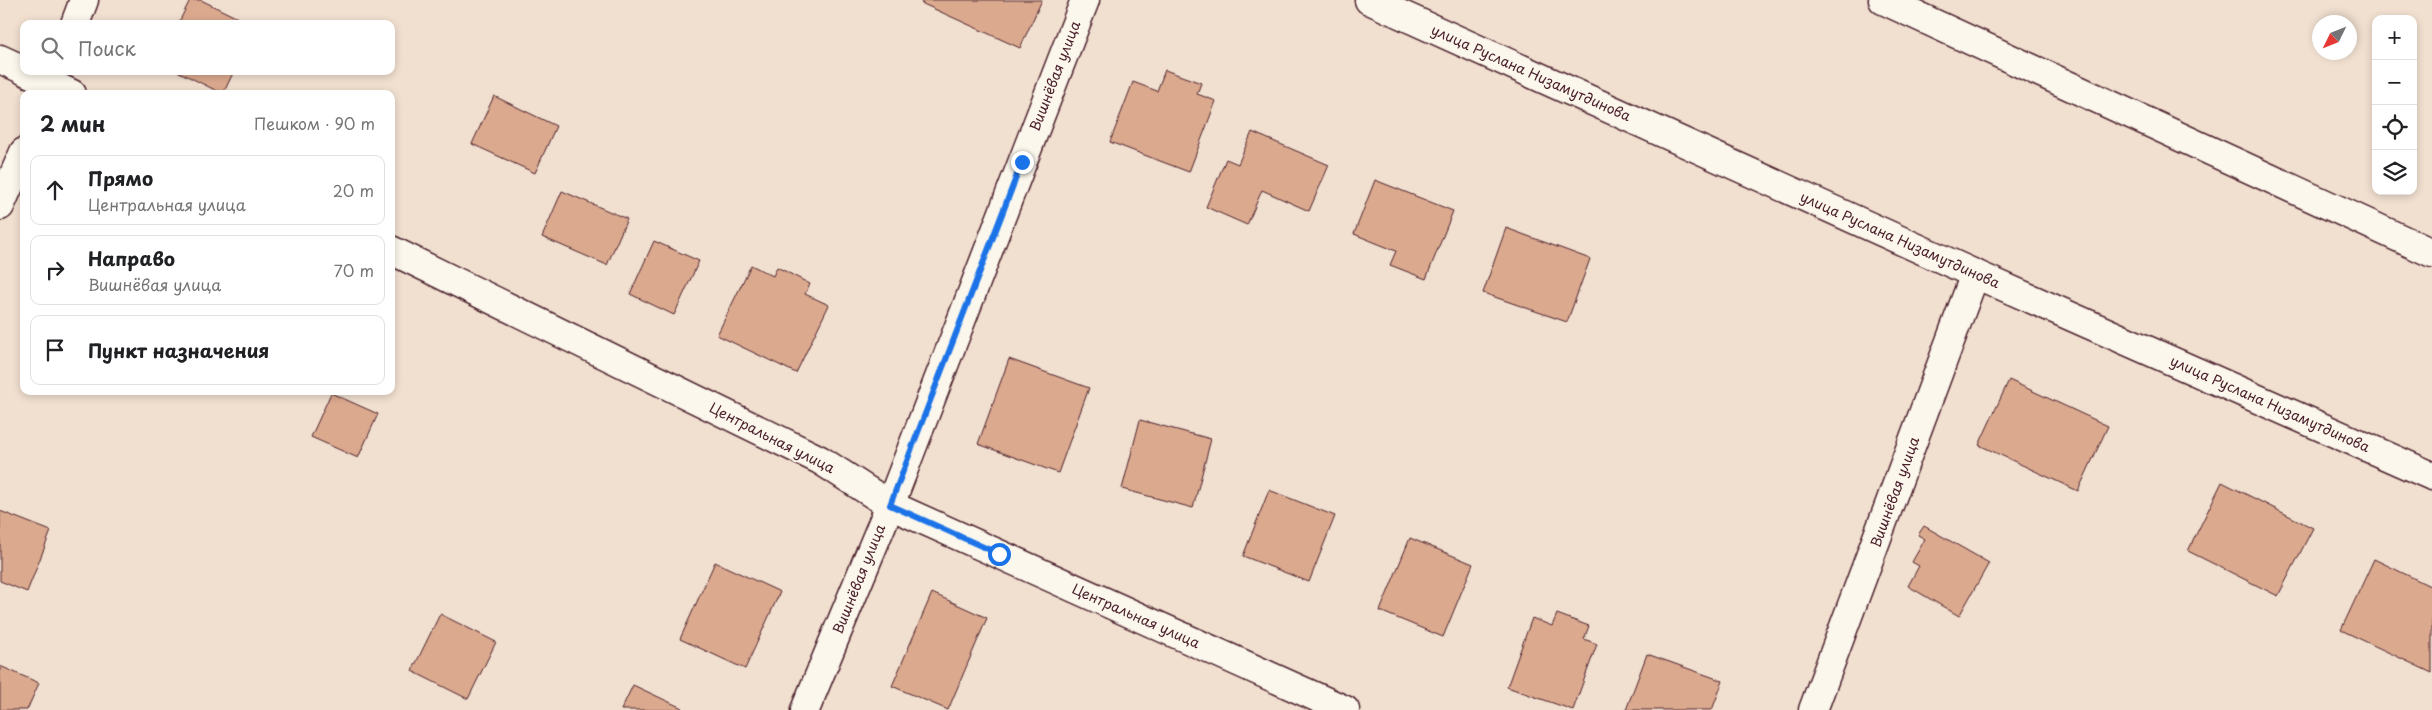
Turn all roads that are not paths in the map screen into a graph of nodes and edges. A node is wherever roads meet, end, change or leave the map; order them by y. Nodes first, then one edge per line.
1 (84, 0) edge
2 (1085, 0) edge
3 (1369, 0) edge
4 (1883, 0) edge
5 (76, 20) edge
6 (0, 59) edge
7 (20, 69) edge
8 (34, 75) edge
9 (58, 86) edge
10 (20, 161) edge
11 (0, 206) edge
12 (395, 252) edge
13 (2432, 253) edge
14 (1975, 274) junction
15 (2432, 476) edge
16 (890, 505) junction
17 (804, 710) edge
18 (1345, 710) edge
19 (1813, 710) edge

1 - 5 street
2 - 16 street, Вишнёвая улица
3 - 14 street, улица Руслана Низамутдинова
4 - 13 street
6 - 7 street
8 - 9 street
10 - 11 street
12 - 16 street, Центральная улица
14 - 15 street, улица Руслана Низамутдинова
14 - 19 street, Вишнёвая улица
16 - 17 street, Вишнёвая улица
16 - 18 street, Центральная улица

